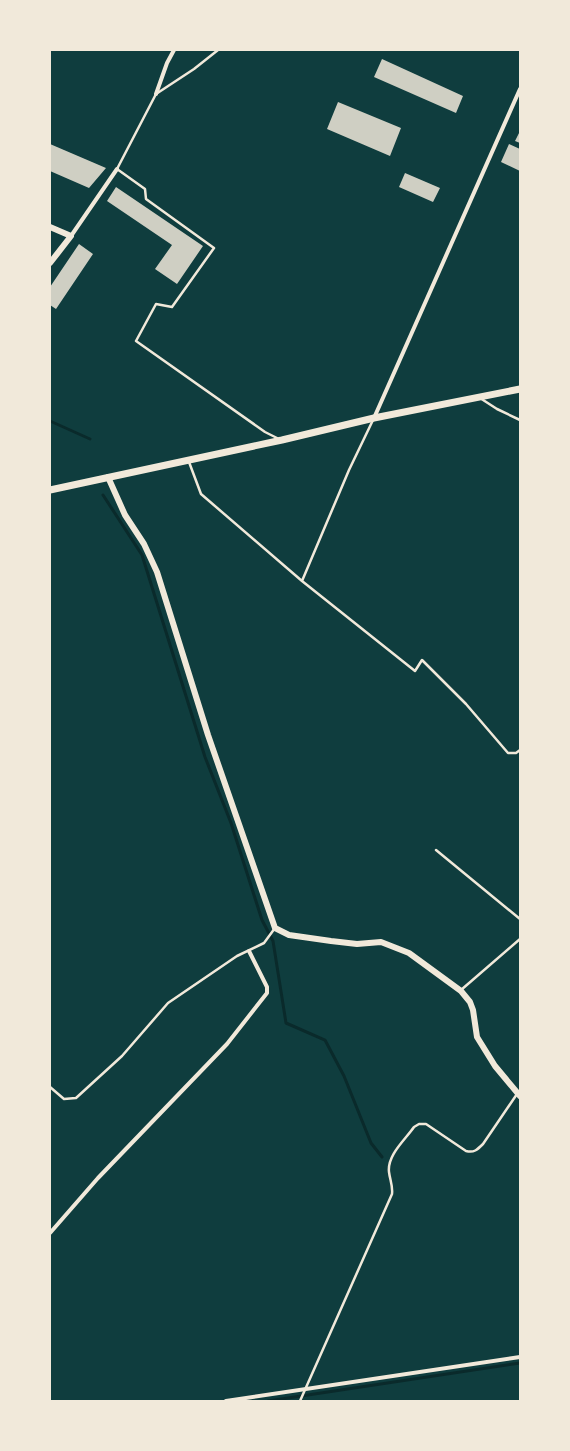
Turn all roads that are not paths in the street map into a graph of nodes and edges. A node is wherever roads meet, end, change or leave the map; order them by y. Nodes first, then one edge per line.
1 (174, 50) edge
2 (218, 50) edge
3 (520, 88) edge
4 (156, 94) junction
5 (117, 169) junction
6 (50, 227) edge
7 (71, 236) junction
8 (50, 263) edge
9 (520, 389) edge
10 (480, 398) junction
11 (374, 418) junction
12 (520, 420) edge
13 (282, 440) junction
14 (188, 459) junction
15 (108, 477) junction
16 (50, 490) edge
17 (302, 581) junction
18 (520, 750) edge
19 (436, 850) dead end
20 (520, 919) edge
21 (275, 928) junction
22 (520, 939) edge
23 (249, 951) junction
24 (460, 991) junction
25 (50, 1087) edge
26 (519, 1095) edge
27 (50, 1233) edge
28 (520, 1357) edge
29 (305, 1389) junction
30 (226, 1401) edge
31 (300, 1401) edge

1 - 4 street
2 - 4 lane
3 - 11 street
4 - 5 lane
5 - 7 street
5 - 13 lane
6 - 7 street
7 - 8 street
9 - 10 main road
10 - 11 main road
10 - 12 lane
11 - 13 main road
11 - 17 lane
13 - 14 main road
14 - 15 main road
14 - 17 lane
15 - 16 main road
15 - 21 street
17 - 18 lane
19 - 20 lane
21 - 23 lane
21 - 24 street
22 - 24 lane
23 - 25 lane
23 - 27 street
24 - 26 street
26 - 29 lane
28 - 29 street
29 - 30 street
29 - 31 lane

